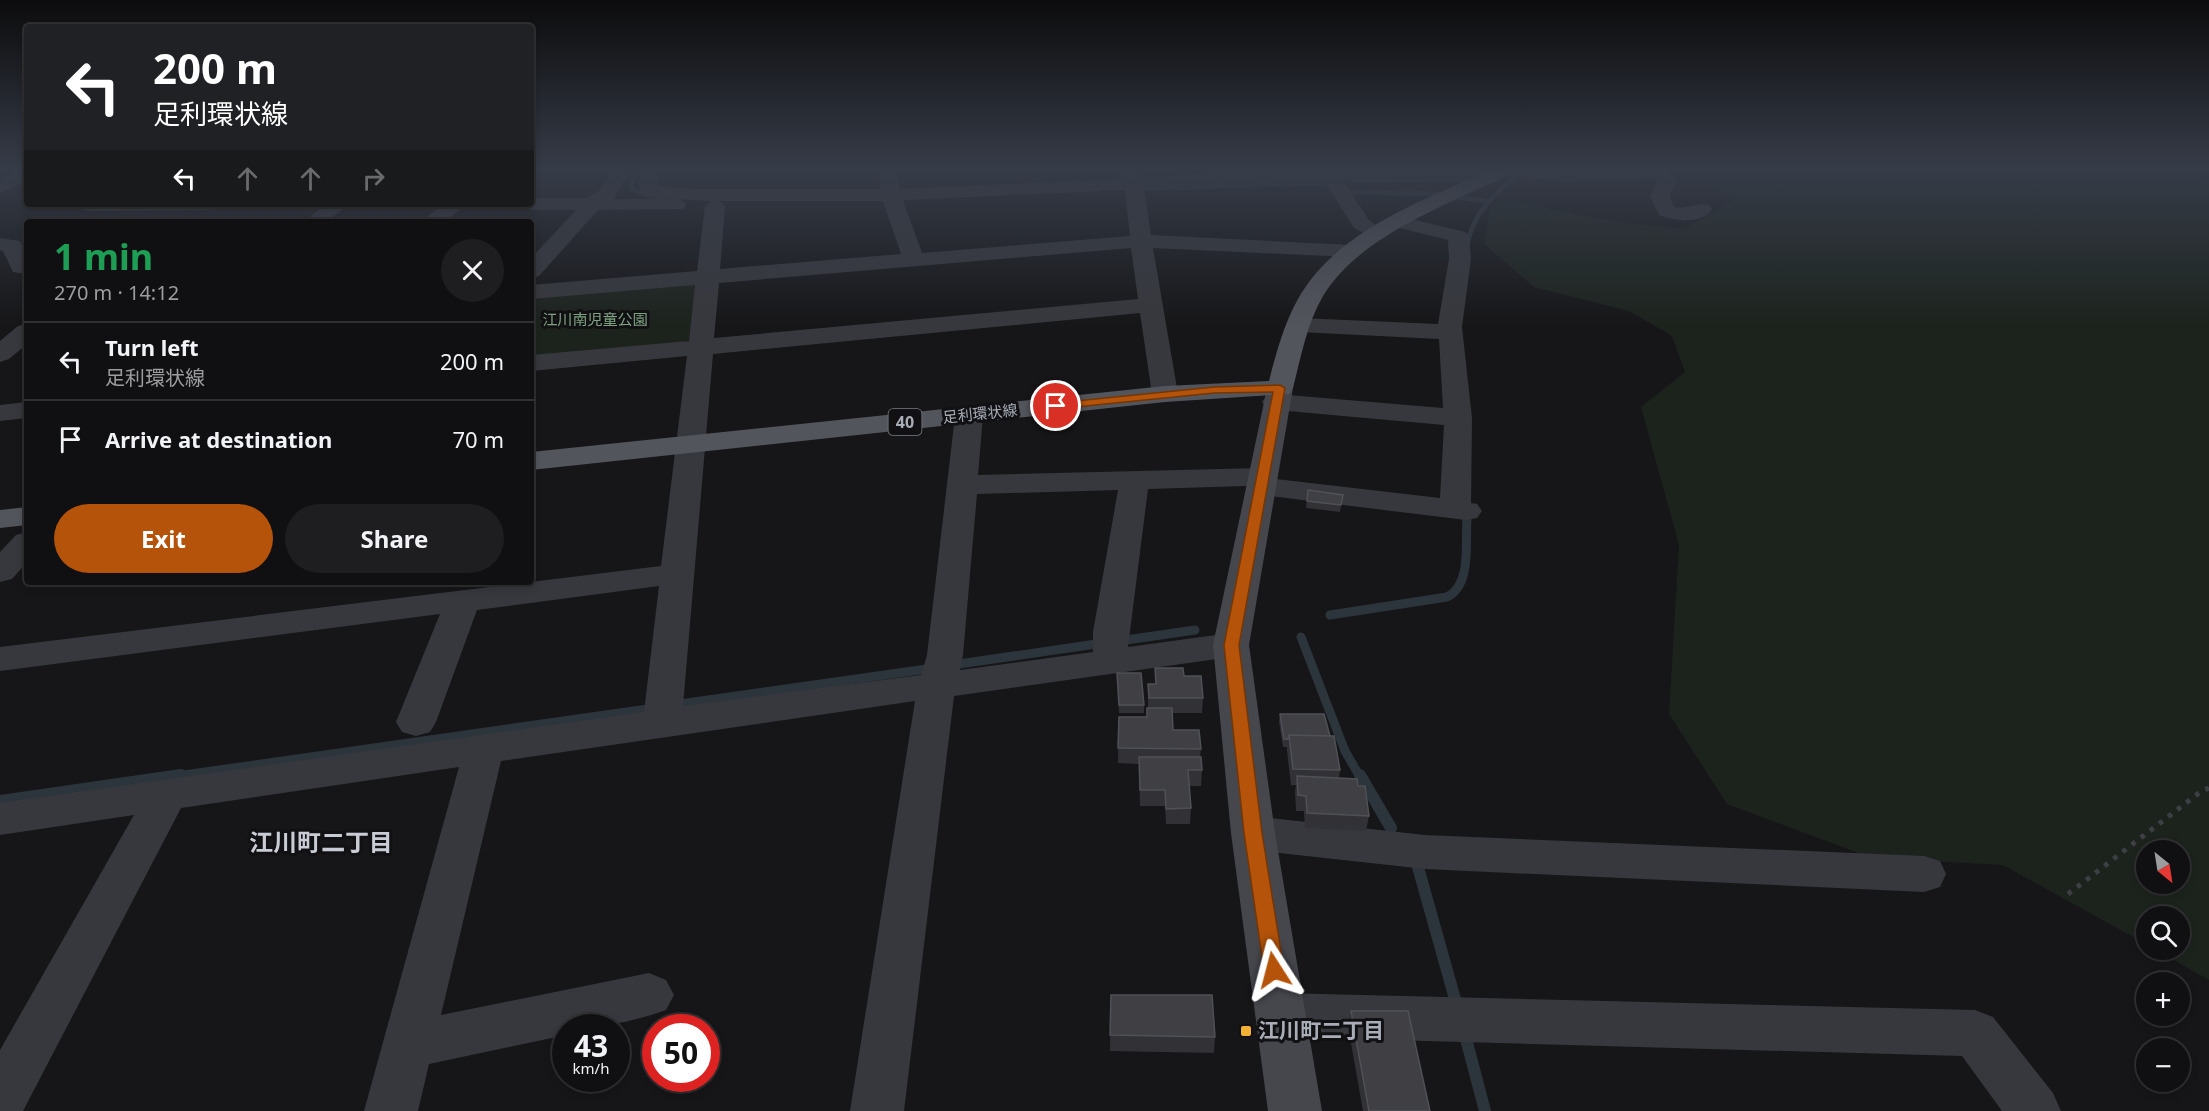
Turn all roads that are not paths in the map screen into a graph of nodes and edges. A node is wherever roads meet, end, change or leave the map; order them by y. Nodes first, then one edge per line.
1 (576, 222) edge
2 (713, 222) edge
3 (900, 222) edge
4 (1138, 222) edge
5 (1360, 222) edge
6 (1399, 222) edge
7 (1388, 228) junction
8 (1141, 241) junction
9 (0, 244) edge
10 (1351, 251) junction
11 (914, 260) junction
12 (24, 267) edge
13 (534, 268) edge
14 (707, 277) junction
15 (534, 292) edge
16 (1151, 305) junction
17 (1300, 325) junction
18 (1450, 332) junction
19 (24, 334) edge
20 (701, 347) junction
21 (0, 354) edge
22 (534, 363) edge
23 (1165, 394) junction
24 (1278, 395) junction
25 (24, 411) edge
26 (0, 413) edge
27 (969, 416) junction
28 (1458, 418) junction
29 (689, 444) junction
30 (534, 461) edge
31 (1134, 482) junction
32 (1262, 482) junction
33 (962, 485) junction
34 (24, 516) edge
35 (0, 519) edge
36 (24, 545) edge
37 (0, 572) edge
38 (676, 574) junction
39 (463, 601) junction
40 (1231, 645) junction
41 (1112, 647) junction
42 (0, 659) edge
43 (940, 672) junction
44 (664, 711) junction
45 (416, 722) dead end
46 (484, 749) junction
47 (166, 796) junction
48 (0, 819) edge
49 (1253, 833) junction
50 (1924, 874) dead end
51 (649, 995) dead end
52 (1281, 1015) junction
53 (408, 1045) junction
54 (0, 1101) edge
55 (391, 1111) edge
56 (877, 1111) edge
57 (1296, 1111) edge
58 (2034, 1111) edge

1 - 13 street
2 - 14 street
3 - 11 street
4 - 8 street
5 - 7 street
6 - 7 main road
7 - 10 main road
7 - 18 street
8 - 10 street
8 - 11 street
8 - 16 street
9 - 12 street
10 - 17 main road
11 - 14 street
14 - 15 street
14 - 20 street
16 - 20 street
16 - 23 street
17 - 18 street
17 - 24 main road
18 - 28 street
19 - 21 street
20 - 22 street
20 - 29 street
23 - 24 main road, 足利環状線 / 40
23 - 27 main road, 足利環状線 / 40
24 - 28 street
24 - 32 main road
25 - 26 street
27 - 29 main road, 足利環状線 / 40
27 - 33 street
28 - 32 street
29 - 30 main road, 足利環状線 / 40
29 - 38 street
31 - 32 street
31 - 33 street
31 - 41 street
32 - 40 main road
33 - 43 street
34 - 35 main road
36 - 37 street
38 - 39 street
38 - 44 street
39 - 42 street
39 - 45 street
40 - 41 street
40 - 49 main road
41 - 43 street
43 - 44 street
43 - 56 street
44 - 46 street
46 - 47 street
46 - 53 street
47 - 48 street
47 - 54 street
49 - 50 street
49 - 52 main road
51 - 53 street
52 - 57 main road
52 - 58 street
53 - 55 street

